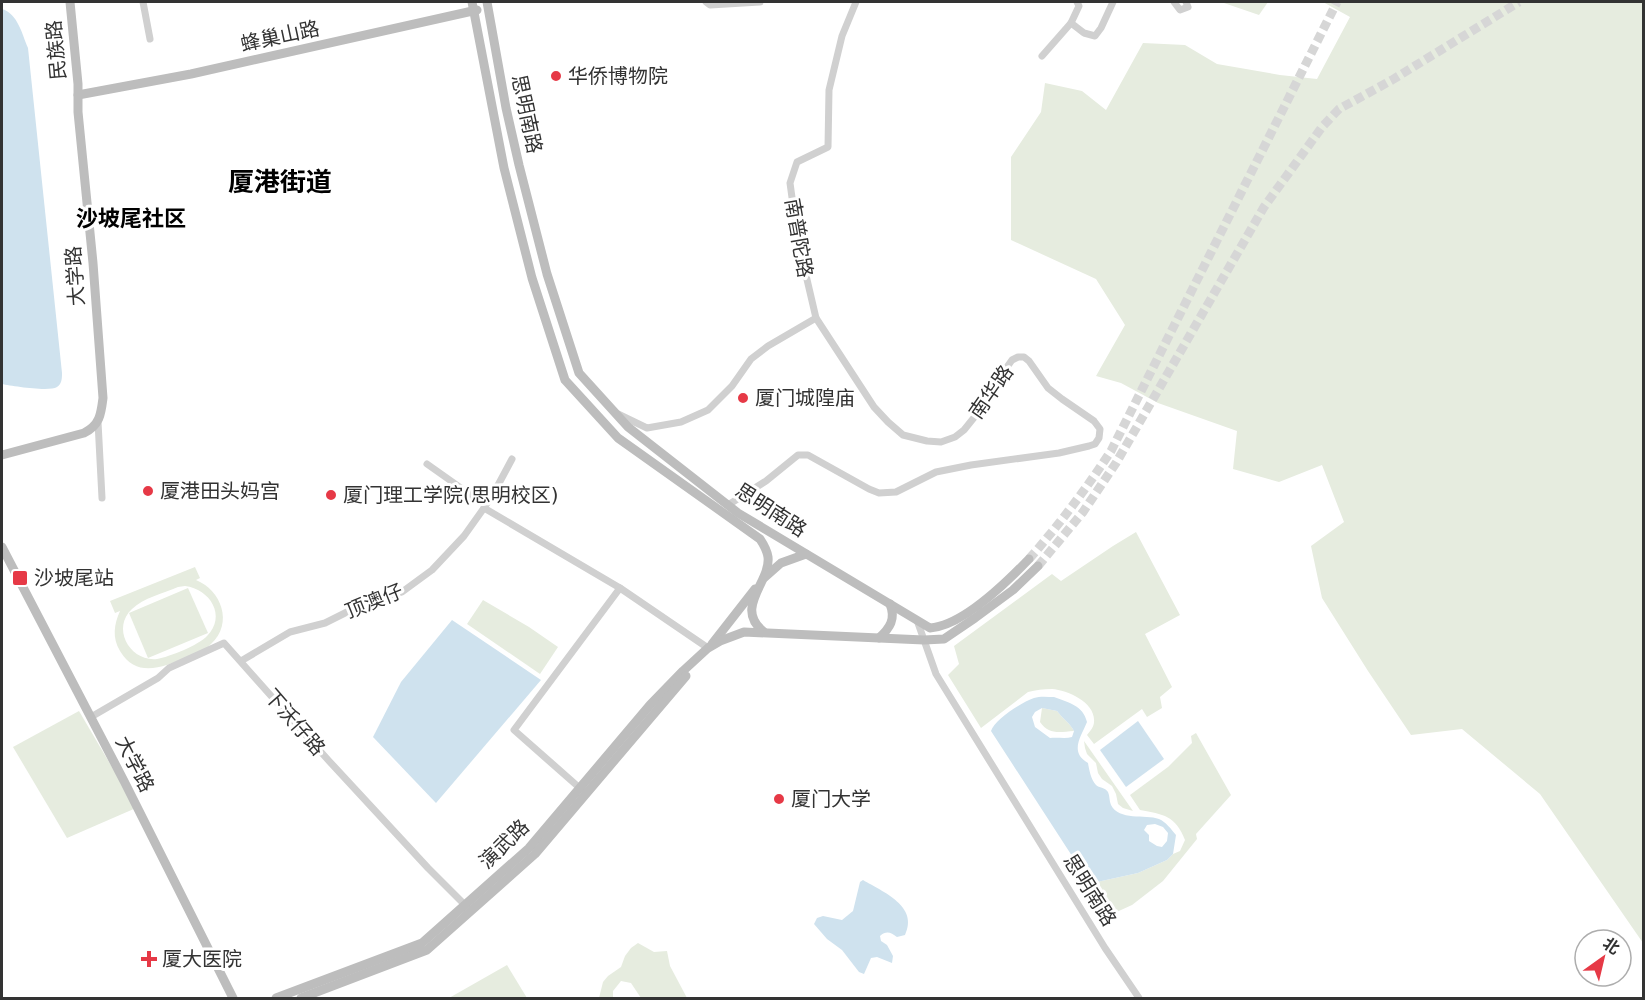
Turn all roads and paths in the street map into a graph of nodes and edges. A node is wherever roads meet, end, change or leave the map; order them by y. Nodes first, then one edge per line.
1 (70, 2) edge
2 (143, 2) edge
3 (706, 2) edge
4 (760, 2) edge
5 (856, 2) edge
6 (1077, 2) edge
7 (1113, 2) edge
8 (1174, 2) edge
9 (1186, 2) edge
10 (488, 4) edge
11 (473, 6) edge
12 (1071, 23) junction
13 (150, 39) dead end
14 (1042, 56) dead end
15 (78, 96) junction
16 (816, 318) junction
17 (615, 413) junction
18 (98, 422) junction
19 (2, 455) edge
20 (512, 459) dead end
21 (427, 464) dead end
22 (102, 498) dead end
23 (728, 505) junction
24 (485, 507) junction
25 (2, 547) edge
26 (806, 554) junction
27 (1029, 559) tunnel mouth
28 (1038, 566) tunnel mouth
29 (759, 584) junction
30 (620, 588) junction
31 (890, 604) junction
32 (918, 623) junction
33 (764, 632) junction
34 (879, 638) junction
35 (924, 640) junction
36 (708, 648) junction
37 (241, 661) junction
38 (91, 717) junction
39 (583, 790) junction
40 (468, 908) junction
41 (233, 999) edge
42 (276, 999) edge
43 (301, 999) edge
44 (1139, 999) edge

1 - 15 main road, 民族路
2 - 13 street
3 - 4 street
5 - 16 street, 南普陀路
6 - 12 street
7 - 12 street
8 - 9 street
10 - 11 main road, 蜂巢山路
10 - 17 main road, 思明南路
11 - 15 main road, 蜂巢山路
11 - 29 main road, 思明南路
12 - 14 street
15 - 18 main road, 大学路
16 - 17 street
16 - 23 street, 南华路
17 - 23 main road, 思明南路
18 - 19 main road
18 - 22 street
20 - 24 street, 顶澳仔
21 - 24 street
23 - 26 main road, 思明南路
24 - 30 street
24 - 37 street, 顶澳仔
25 - 38 main road, 大学路
26 - 29 main road, 演武路
26 - 31 main road, 思明南路
27 - 32 main road
28 - 35 main road
29 - 33 main road, 思明南路
29 - 36 main road, 演武路
30 - 36 street
30 - 39 street
31 - 32 main road, 思明南路
31 - 34 main road
32 - 35 street, 思明南路
33 - 34 main road
33 - 36 main road
34 - 35 main road
35 - 44 street, 思明南路
36 - 39 main road, 演武路
37 - 38 street, 下沃仔路
37 - 40 street, 下沃仔路
38 - 41 main road, 大学路
39 - 40 main road, 演武路
40 - 42 main road, 演武路
40 - 43 main road, 演武路

